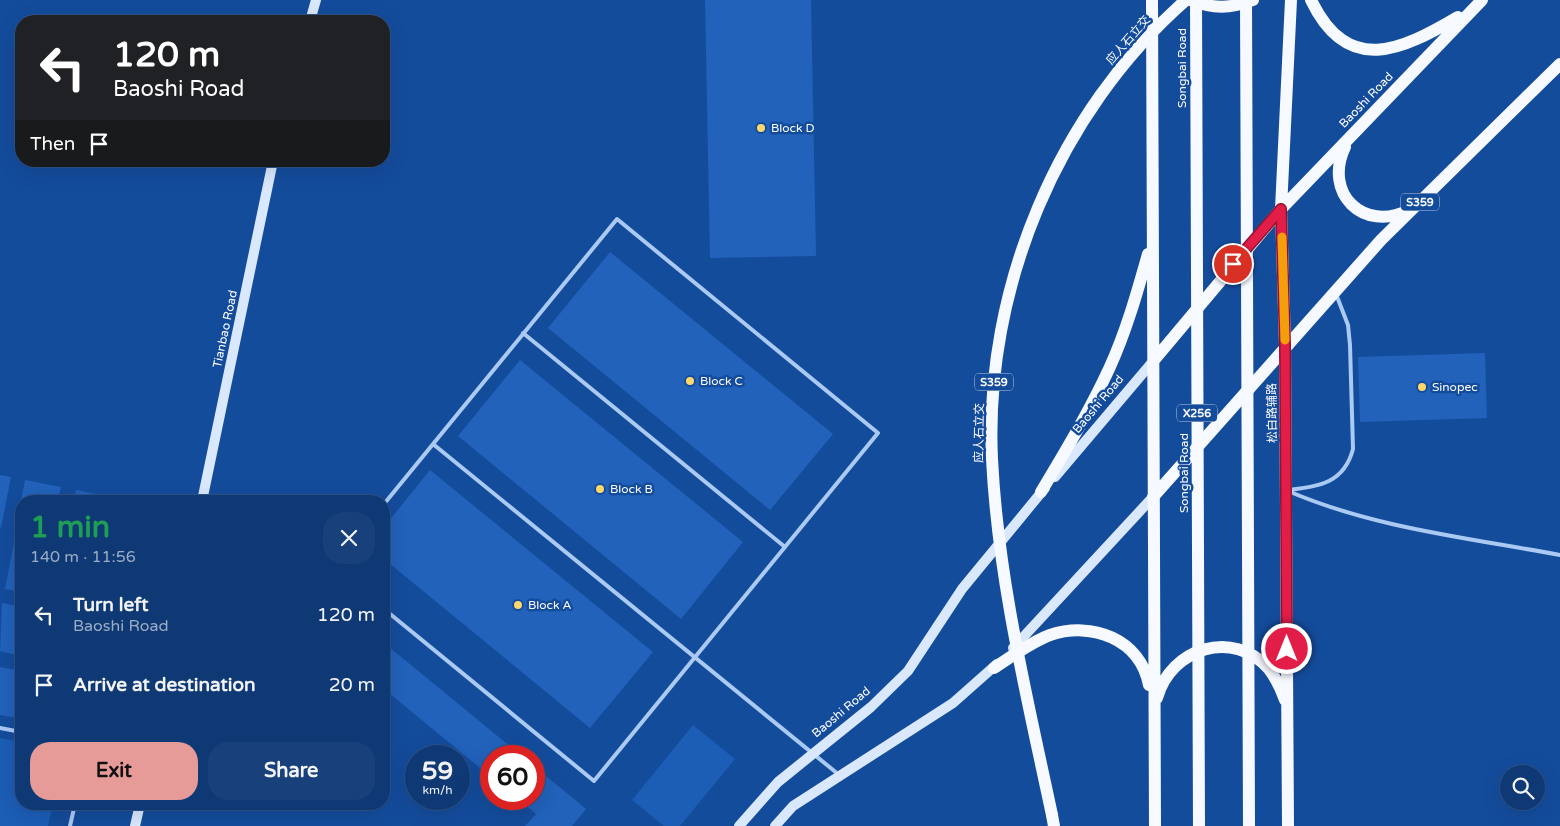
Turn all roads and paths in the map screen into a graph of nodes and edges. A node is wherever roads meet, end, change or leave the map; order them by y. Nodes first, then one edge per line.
1 (316, 0) edge
2 (1152, 0) edge
3 (1186, 0) edge
4 (1190, 0) edge
5 (1196, 0) edge
6 (1246, 0) edge
7 (1253, 0) edge
8 (1291, 0) edge
9 (1311, 0) edge
10 (1482, 0) edge
11 (1472, 10) junction
12 (312, 15) edge
13 (1560, 64) edge
14 (1560, 70) edge
15 (1535, 88) junction
16 (1350, 138) junction
17 (272, 167) edge
18 (1414, 207) junction
19 (1281, 209) junction
20 (1152, 237) junction
21 (1335, 290) junction
22 (523, 333) junction
23 (1285, 345) junction
24 (1155, 359) junction
25 (433, 444) junction
26 (1286, 490) junction
27 (1041, 492) junction
28 (203, 495) edge
29 (390, 497) edge
30 (1152, 497) junction
31 (785, 547) junction
32 (1560, 555) edge
33 (390, 614) edge
34 (695, 657) junction
35 (994, 668) junction
36 (1154, 707) junction
37 (1288, 708) junction
38 (0, 728) edge
39 (15, 731) edge
40 (813, 754) junction
41 (840, 776) junction
42 (74, 810) edge
43 (139, 810) edge
44 (1053, 820) edge
45 (70, 826) edge
46 (135, 826) edge
47 (740, 826) edge
48 (775, 826) edge
49 (1155, 826) edge
50 (1199, 826) edge
51 (1249, 826) edge
52 (1288, 826) edge

1 - 12 street
2 - 20 main road
3 - 44 main road, 应人石立交 / S359, bridge
4 - 7 main road
5 - 50 main road, Songbai Road / X256, bridge
6 - 51 main road, bridge
8 - 19 main road, 松白路辅路
9 - 11 main road
10 - 11 main road, Baoshi Road
11 - 16 main road, Baoshi Road
13 - 15 main road, S359
14 - 15 main road
15 - 18 main road, S359
16 - 18 main road
16 - 19 main road, Baoshi Road
17 - 28 street, Tianbao Road
18 - 21 main road, S359
19 - 23 main road, 松白路辅路
19 - 24 main road, Baoshi Road
20 - 24 main road
20 - 27 main road
21 - 23 main road, S359
21 - 26 lane
22 - 25 lane
22 - 31 lane
22 - 31 lane
23 - 26 main road, 松白路辅路
23 - 30 main road, S359
24 - 27 street, Baoshi Road
24 - 30 main road
25 - 29 lane
25 - 34 lane
26 - 32 lane
26 - 37 main road, 松白路辅路
27 - 40 street, Baoshi Road
30 - 35 street
30 - 36 main road
31 - 34 lane
33 - 34 lane
34 - 40 lane
35 - 36 main road
35 - 41 street
36 - 37 main road
36 - 49 main road
37 - 52 main road, 松白路辅路
38 - 39 lane
40 - 41 lane
40 - 47 street, Baoshi Road
41 - 48 street
42 - 45 lane
43 - 46 street

